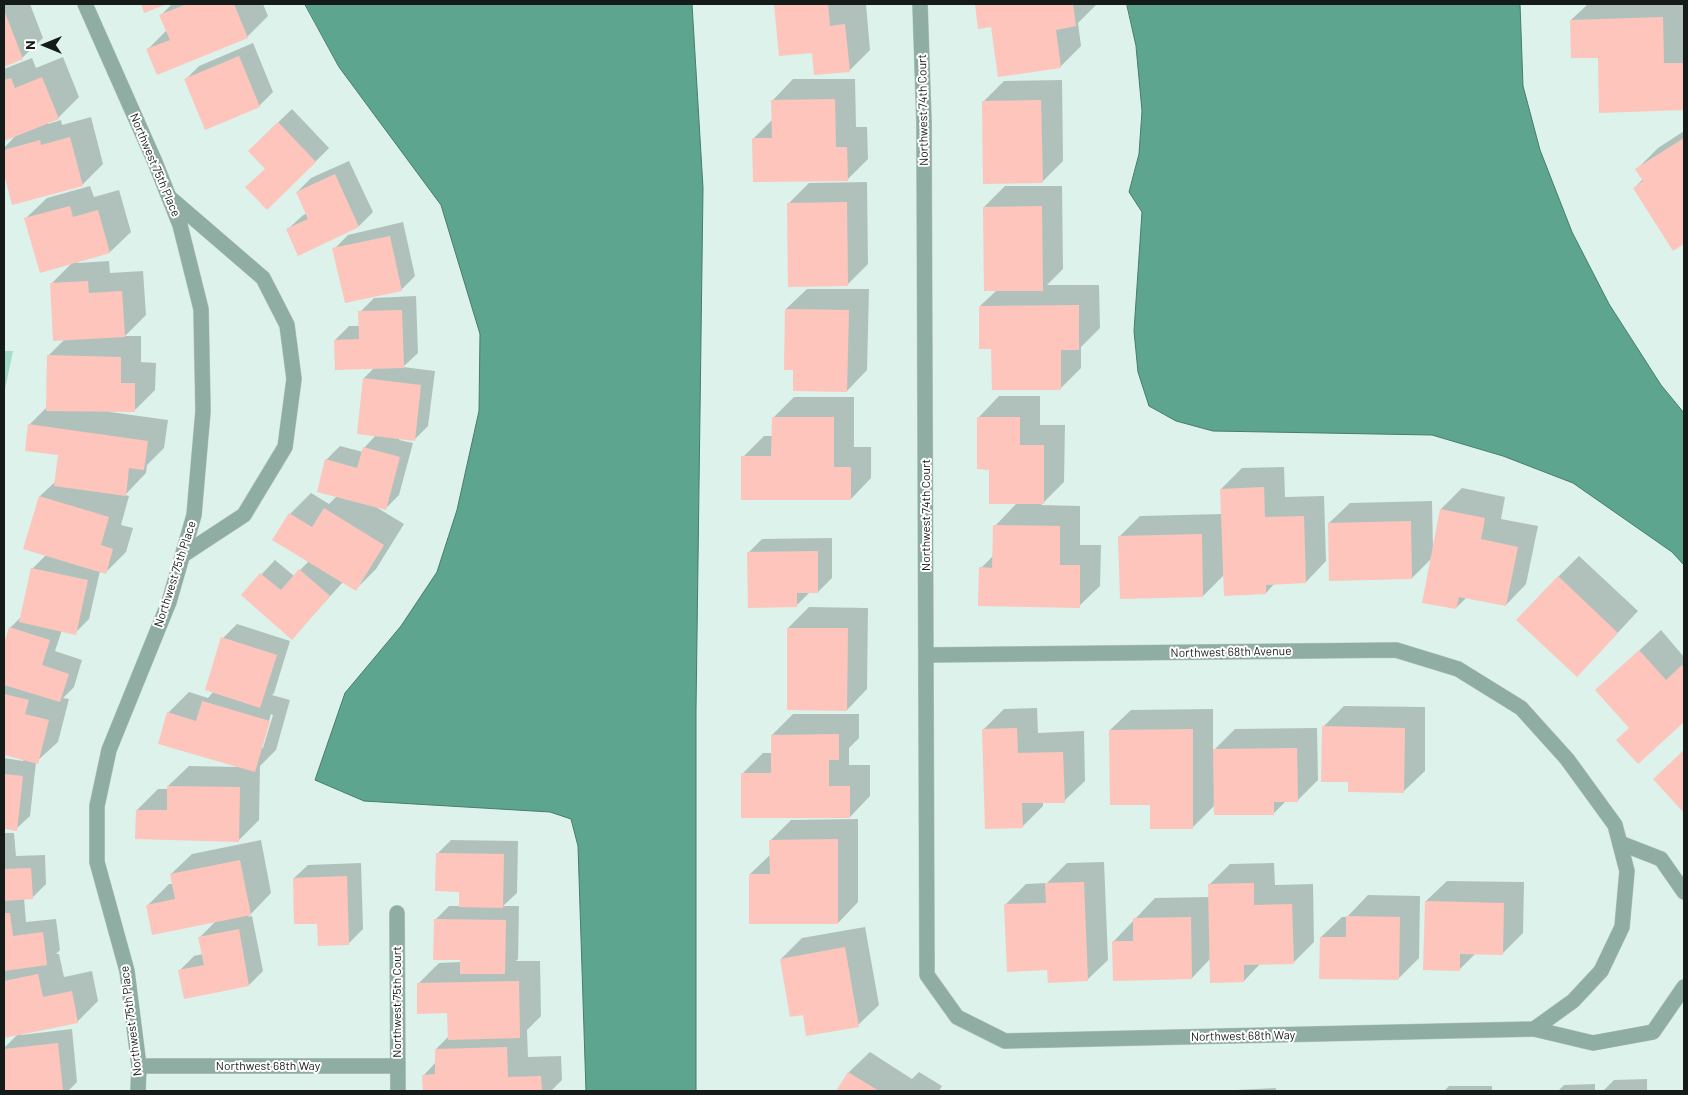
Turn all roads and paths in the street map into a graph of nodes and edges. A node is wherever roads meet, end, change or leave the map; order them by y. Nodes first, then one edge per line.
1 (85, 4) edge
2 (920, 4) edge
3 (169, 197) junction
4 (182, 555) junction
5 (926, 655) junction
6 (1620, 843) junction
7 (1684, 892) edge
8 (397, 913) dead end
9 (1684, 987) edge
10 (957, 1018) joint
11 (1534, 1029) junction
12 (139, 1066) junction
13 (397, 1066) junction
14 (138, 1091) edge
15 (398, 1091) edge

1 - 3 street, Northwest 75th Place
2 - 5 street, Northwest 74th Court
3 - 4 street, Northwest 75th Place
3 - 4 street
4 - 12 street, Northwest 75th Place
5 - 6 street, Northwest 68th Avenue
5 - 10 street, Northwest 74th Court
6 - 7 street
6 - 11 street, Northwest 68th Avenue
8 - 13 street, Northwest 75th Court
9 - 11 street, Northwest 68th Way
10 - 11 street, Northwest 68th Way
12 - 13 street, Northwest 68th Way
12 - 14 street, Northwest 75th Place
13 - 15 street, Northwest 75th Court

